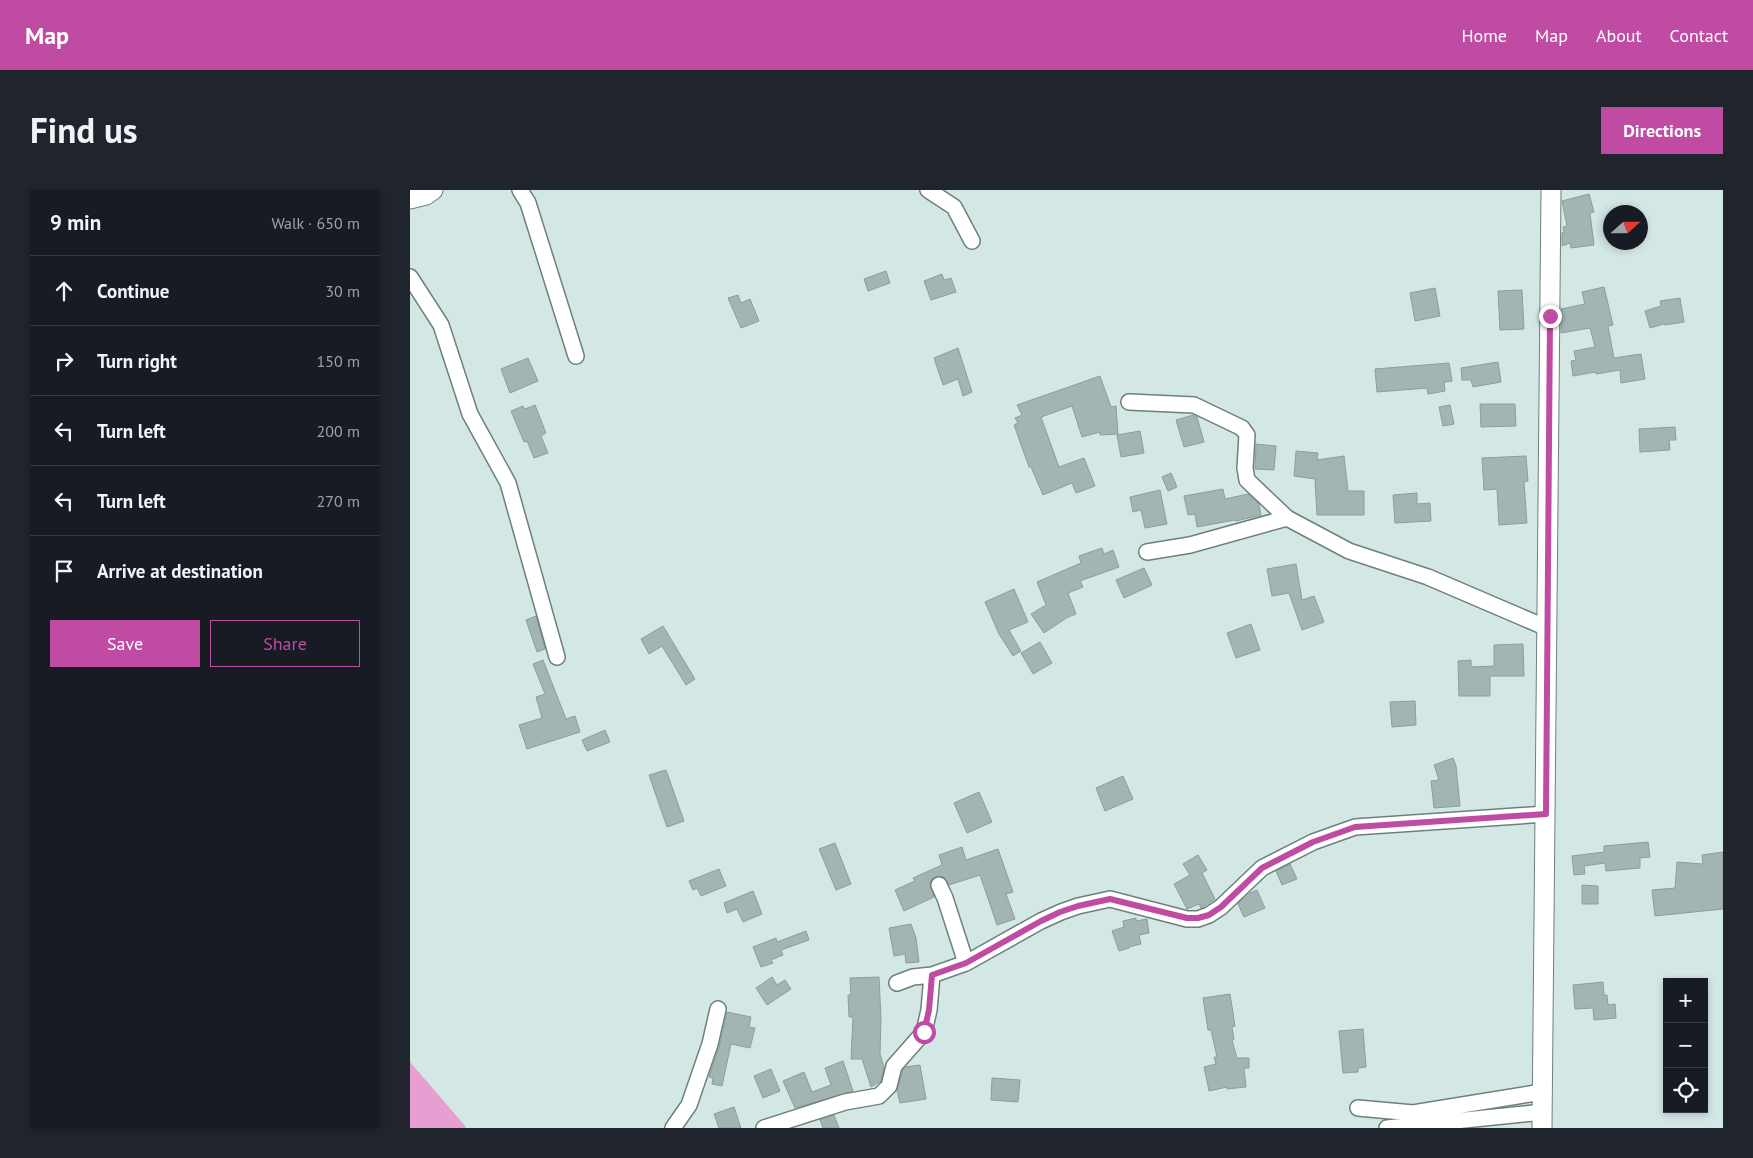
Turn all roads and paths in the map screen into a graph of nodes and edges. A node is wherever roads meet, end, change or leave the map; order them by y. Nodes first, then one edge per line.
1 (433, 190) edge
2 (520, 190) edge
3 (928, 190) edge
4 (1550, 190) edge
5 (410, 199) edge
6 (972, 241) dead end
7 (410, 277) edge
8 (576, 356) dead end
9 (1129, 402) dead end
10 (1287, 518) junction
11 (1147, 552) dead end
12 (1547, 628) junction
13 (557, 658) dead end
14 (1546, 814) junction
15 (939, 885) dead end
16 (966, 963) junction
17 (932, 975) junction
18 (897, 983) dead end
19 (718, 1009) dead end
20 (1542, 1092) junction
21 (1358, 1108) dead end
22 (1542, 1120) edge
23 (673, 1128) edge
24 (764, 1128) edge
25 (1387, 1128) edge

1 - 5 main road
2 - 8 street
3 - 6 street
4 - 12 main road
7 - 13 street
9 - 10 street
10 - 11 street
10 - 12 street
12 - 14 main road
14 - 16 street
14 - 20 main road
15 - 16 street
16 - 17 street
17 - 18 street
17 - 24 street
19 - 23 street
20 - 21 street
20 - 22 main road
22 - 25 street

